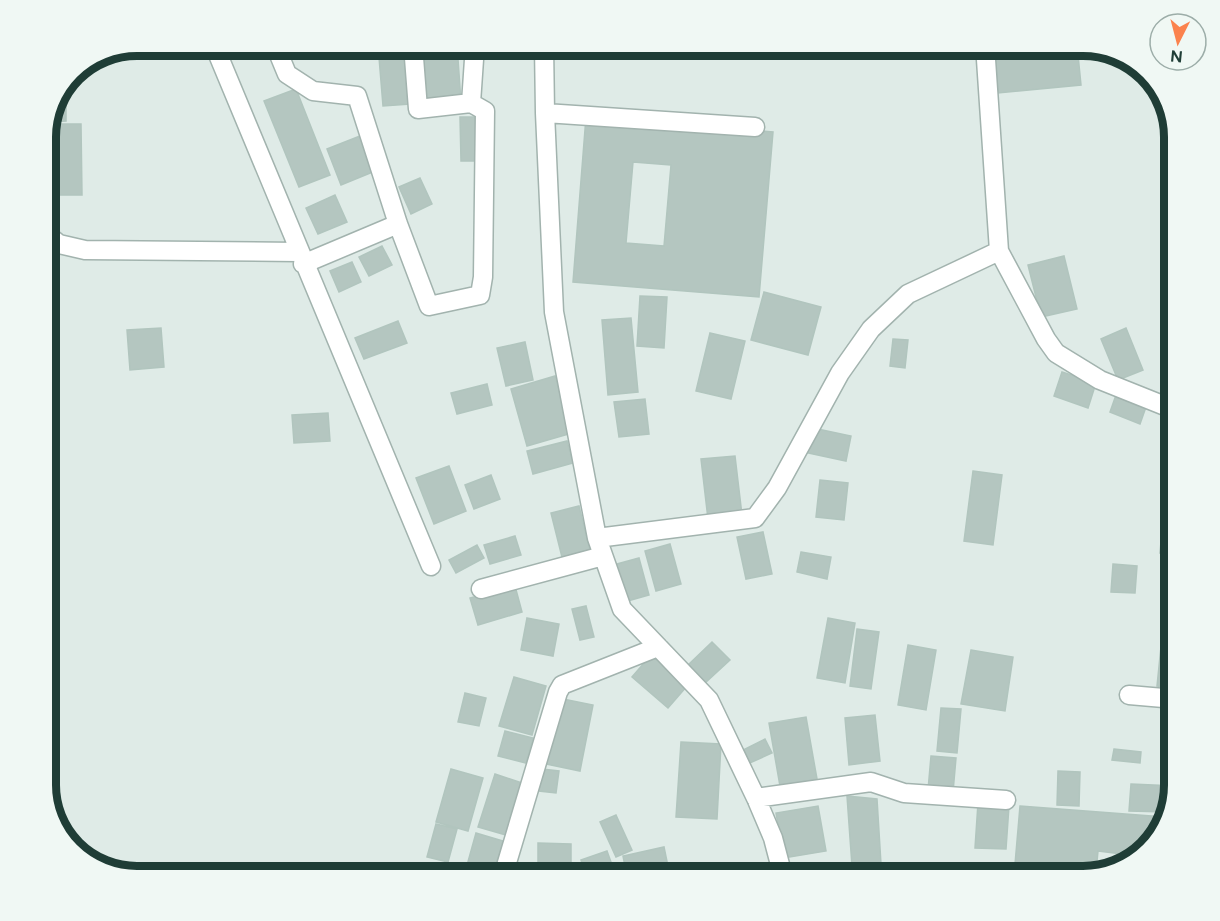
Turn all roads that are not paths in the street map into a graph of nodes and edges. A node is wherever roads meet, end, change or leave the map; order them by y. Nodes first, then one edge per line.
1 (218, 56) edge
2 (280, 56) edge
3 (414, 56) edge
4 (474, 56) edge
5 (544, 56) edge
6 (986, 56) edge
7 (471, 103) junction
8 (544, 113) junction
9 (755, 127) dead end
10 (398, 224) junction
11 (56, 241) edge
12 (999, 251) junction
13 (301, 258) junction
14 (1164, 406) edge
15 (597, 538) junction
16 (603, 556) junction
17 (430, 566) dead end
18 (481, 589) dead end
19 (658, 647) junction
20 (1129, 695) dead end
21 (1164, 698) edge
22 (756, 798) junction
23 (1006, 800) dead end
24 (506, 866) edge
25 (780, 866) edge

1 - 13 street
2 - 10 street
3 - 7 street
4 - 7 street
5 - 8 street
6 - 12 street
7 - 10 street
8 - 9 street
8 - 15 street
10 - 13 street
11 - 13 street
12 - 14 street
12 - 15 street
13 - 17 street
15 - 16 street
16 - 18 street
16 - 19 street
19 - 22 street
19 - 24 street
20 - 21 street
22 - 23 street
22 - 25 street

